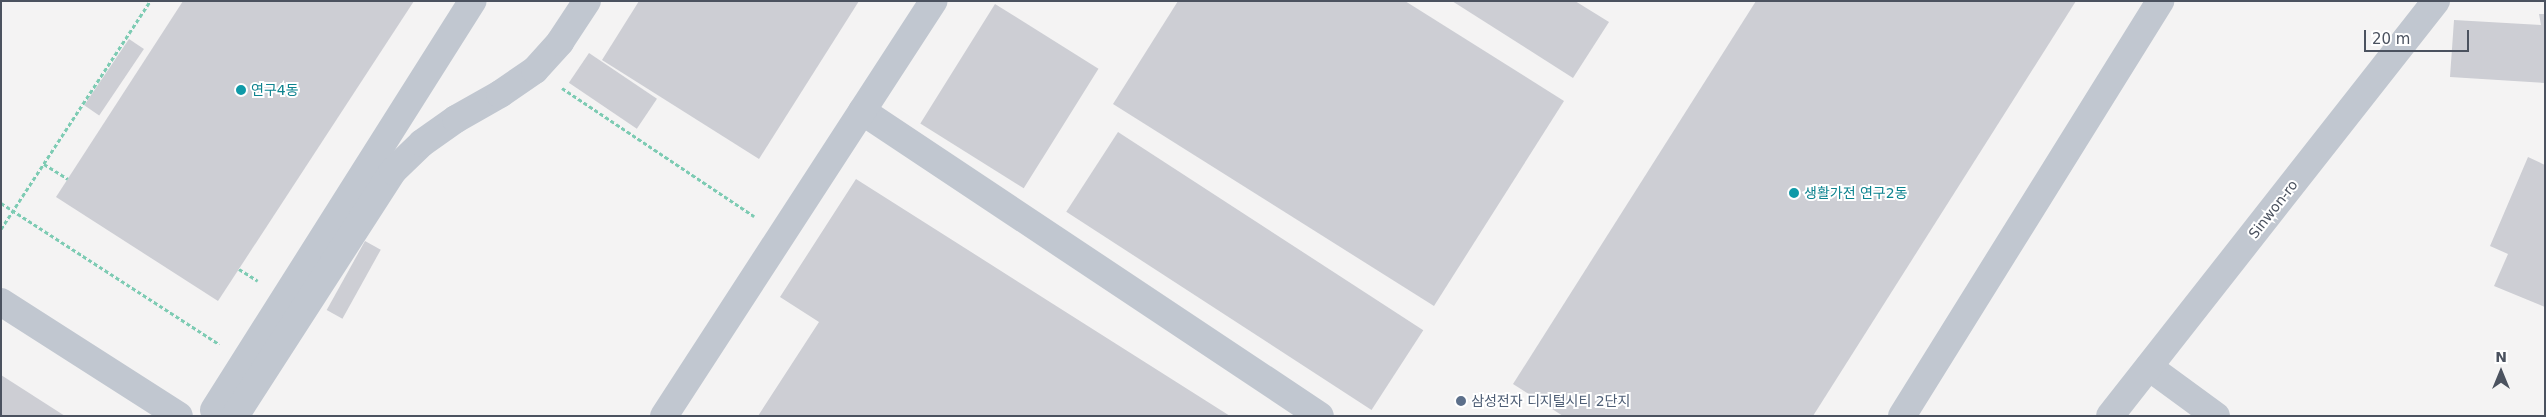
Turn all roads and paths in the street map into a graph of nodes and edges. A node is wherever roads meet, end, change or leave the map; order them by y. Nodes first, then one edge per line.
1 (150, 1) edge
2 (473, 1) edge
3 (587, 1) edge
4 (933, 1) edge
5 (2160, 1) edge
6 (2436, 1) edge
7 (535, 70) junction
8 (862, 111) junction
9 (44, 164) junction
10 (68, 179) dead end
11 (1, 203) edge
12 (13, 211) junction
13 (754, 216) dead end
14 (1, 229) edge
15 (1, 302) edge
16 (200, 332) dead end
17 (2148, 367) junction
18 (224, 413) edge
19 (179, 416) edge
20 (664, 416) edge
21 (1320, 416) edge
22 (1902, 416) edge
23 (2110, 416) edge
24 (2216, 416) edge

1 - 9 path
2 - 18 street
3 - 7 street
4 - 8 street
5 - 22 street
6 - 17 street, Sinwon-ro
7 - 13 path
7 - 18 street
8 - 20 street
8 - 21 street
9 - 10 path
9 - 12 path
11 - 12 path
12 - 14 path
12 - 16 path
15 - 19 street
17 - 23 street, Sinwon-ro
17 - 24 street

